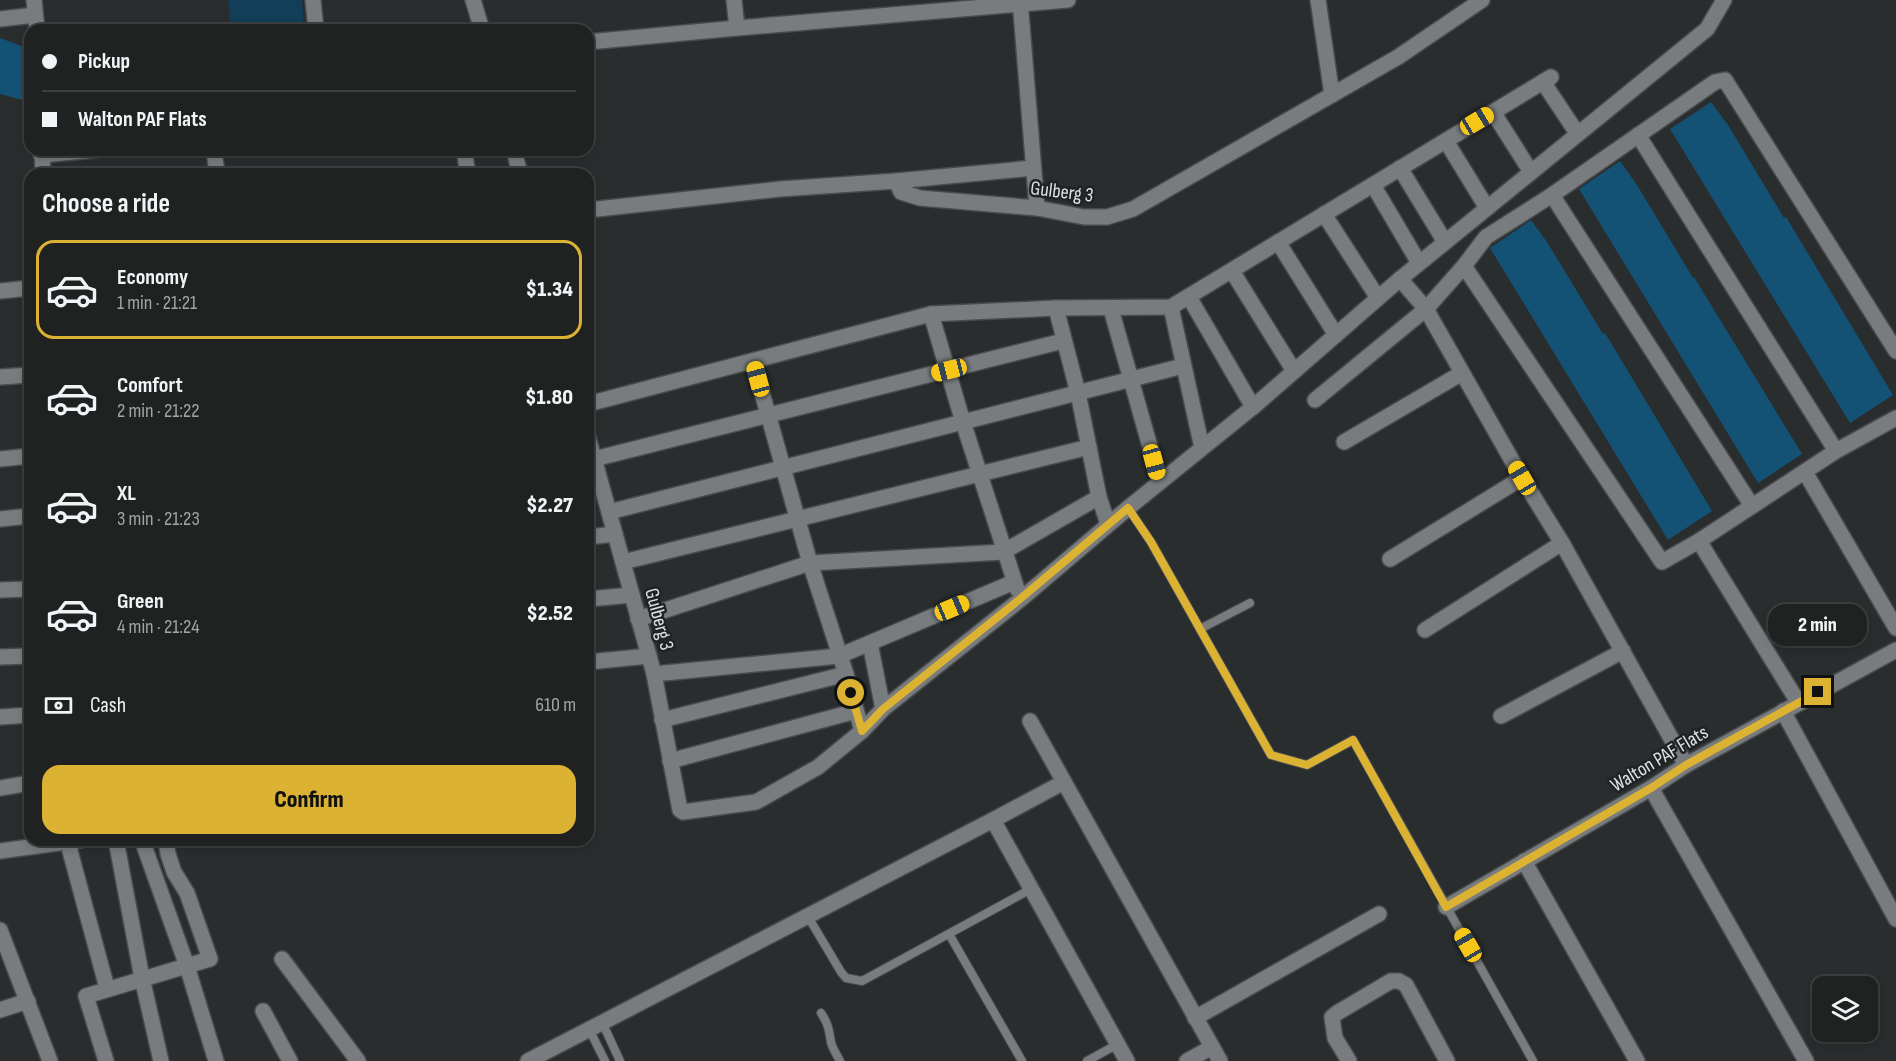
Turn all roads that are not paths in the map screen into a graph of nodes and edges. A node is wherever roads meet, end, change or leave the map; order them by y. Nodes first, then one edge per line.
1 (313, 0) edge
2 (473, 0) edge
3 (735, 0) edge
4 (1068, 0) edge
5 (1318, 0) edge
6 (1482, 0) edge
7 (1724, 0) edge
8 (1020, 2) edge
9 (35, 15) edge
10 (0, 19) edge
11 (315, 24) edge
12 (480, 24) edge
13 (737, 28) junction
14 (594, 41) edge
15 (1332, 95) junction
16 (1493, 112) junction
17 (1577, 133) junction
18 (1638, 135) junction
19 (1446, 141) junction
20 (1033, 168) junction
21 (1400, 168) junction
22 (1531, 172) junction
23 (896, 181) junction
24 (1373, 185) junction
25 (1552, 195) junction
26 (1038, 208) junction
27 (1487, 208) junction
28 (594, 209) edge
29 (1324, 214) junction
30 (1278, 242) junction
31 (1444, 242) junction
32 (1419, 263) junction
33 (1464, 266) junction
34 (1232, 271) junction
35 (1400, 279) junction
36 (24, 289) edge
37 (0, 291) edge
38 (1189, 297) junction
39 (1378, 298) junction
40 (1056, 308) junction
41 (1171, 308) junction
42 (1111, 309) junction
43 (1426, 309) junction
44 (931, 314) junction
45 (1336, 334) junction
46 (1063, 341) junction
47 (1896, 351) edge
48 (753, 361) junction
49 (1183, 366) junction
50 (949, 370) junction
51 (1294, 371) junction
52 (1462, 373) junction
53 (24, 376) edge
54 (0, 378) edge
55 (1131, 379) junction
56 (1078, 393) junction
57 (1315, 400) dead end
58 (594, 402) edge
59 (1253, 407) junction
60 (768, 415) junction
61 (1896, 418) edge
62 (963, 422) junction
63 (1344, 442) dead end
64 (1089, 447) junction
65 (1202, 448) junction
66 (1836, 451) junction
67 (24, 457) edge
68 (0, 459) edge
69 (594, 466) edge
70 (783, 467) junction
71 (594, 469) edge
72 (1804, 472) junction
73 (979, 475) junction
74 (1522, 478) junction
75 (1160, 482) junction
76 (1099, 497) junction
77 (1752, 506) junction
78 (1128, 508) junction
79 (609, 512) junction
80 (24, 517) edge
81 (0, 519) edge
82 (798, 520) junction
83 (1108, 524) junction
84 (615, 534) junction
85 (594, 536) edge
86 (1699, 541) junction
87 (1562, 543) junction
88 (1003, 552) junction
89 (1390, 559) dead end
90 (623, 562) junction
91 (810, 563) junction
92 (1014, 582) junction
93 (24, 589) edge
94 (0, 590) edge
95 (632, 595) junction
96 (594, 599) edge
97 (1020, 599) junction
98 (1250, 603) dead end
99 (638, 619) junction
100 (1896, 628) edge
101 (1200, 629) junction
102 (1425, 630) dead end
103 (870, 643) junction
104 (1896, 650) edge
105 (1623, 651) junction
106 (24, 656) edge
107 (649, 656) junction
108 (839, 656) junction
109 (0, 657) edge
110 (594, 661) edge
111 (654, 674) junction
112 (846, 674) junction
113 (1798, 702) junction
114 (883, 709) junction
115 (856, 711) junction
116 (1783, 711) junction
117 (24, 715) edge
118 (1501, 716) dead end
119 (0, 717) edge
120 (662, 720) junction
121 (1029, 722) dead end
122 (862, 731) junction
123 (670, 761) junction
124 (1686, 765) junction
125 (1064, 782) junction
126 (24, 784) edge
127 (0, 788) edge
128 (1651, 788) junction
129 (993, 820) junction
130 (38, 846) edge
131 (73, 846) edge
132 (117, 846) edge
133 (144, 846) edge
134 (166, 846) edge
135 (0, 851) edge
136 (1524, 861) junction
137 (1031, 888) junction
138 (1446, 907) junction
139 (1379, 914) dead end
140 (807, 915) junction
141 (1896, 919) edge
142 (0, 930) edge
143 (949, 934) junction
144 (282, 959) dead end
145 (187, 966) junction
146 (142, 978) junction
147 (107, 988) junction
148 (28, 1001) junction
149 (0, 1010) edge
150 (263, 1011) dead end
151 (821, 1013) dead end
152 (1195, 1017) junction
153 (595, 1026) junction
154 (1118, 1044) junction
155 (1212, 1047) junction
156 (50, 1061) edge
157 (106, 1061) edge
158 (161, 1061) edge
159 (216, 1061) edge
160 (290, 1061) edge
161 (358, 1061) edge
162 (528, 1061) edge
163 (605, 1061) edge
164 (620, 1061) edge
165 (840, 1061) edge
166 (1022, 1061) edge
167 (1087, 1061) edge
168 (1127, 1061) edge
169 (1187, 1061) edge
170 (1220, 1061) edge
171 (1349, 1061) edge
172 (1447, 1061) edge
173 (1533, 1061) edge
174 (1637, 1061) edge
175 (1806, 1061) edge

1 - 11 street
2 - 12 street
3 - 13 street
4 - 8 street
5 - 15 street
6 - 15 street, Gulberg 3
7 - 17 street
8 - 13 street
8 - 20 street
9 - 10 street
13 - 14 street
15 - 26 street, Gulberg 3
16 - 17 street
16 - 19 street
16 - 22 street
17 - 22 street
18 - 25 street
18 - 47 street
18 - 66 street
19 - 21 street
19 - 27 street
20 - 23 street
20 - 26 street
21 - 24 street
21 - 31 street
22 - 27 street
23 - 26 street, Gulberg 3
23 - 28 street
24 - 29 street
24 - 32 street
25 - 33 street
25 - 77 street
27 - 31 street
29 - 30 street
29 - 39 street
30 - 34 street
30 - 45 street
31 - 32 street
32 - 35 street
33 - 43 street
33 - 86 street
34 - 38 street
34 - 51 street
35 - 39 street
35 - 43 street
36 - 37 street
38 - 41 street
38 - 59 street
39 - 45 street
40 - 42 street
40 - 44 street
40 - 46 street
41 - 42 street
41 - 49 street
42 - 55 street
43 - 52 street
43 - 57 street
44 - 48 street
44 - 50 street
45 - 51 street
46 - 50 street
46 - 56 street
48 - 58 street
48 - 60 street
49 - 55 street
49 - 65 street
50 - 60 street
50 - 62 street
51 - 59 street
52 - 63 street
52 - 74 street
53 - 54 street
55 - 56 street
55 - 75 street
56 - 62 street
56 - 64 street
59 - 65 street
60 - 69 street
60 - 70 street
61 - 66 street
62 - 70 street
62 - 73 street
64 - 73 street
64 - 76 street
65 - 75 street
66 - 72 street
67 - 68 street
70 - 79 street
70 - 82 street
71 - 79 street, Gulberg 3
72 - 77 street
72 - 100 street
73 - 82 street
73 - 88 street
74 - 87 street
74 - 89 street
75 - 78 street
76 - 83 street
76 - 88 street
77 - 86 street
78 - 83 street
78 - 101 lane
79 - 84 street, Gulberg 3
80 - 81 street
82 - 90 street
82 - 91 street
83 - 97 street
84 - 85 street
84 - 90 street, Gulberg 3
86 - 113 street
87 - 102 street
87 - 105 street
88 - 91 street
88 - 92 street
90 - 95 street, Gulberg 3
91 - 99 street
91 - 108 street
92 - 97 street
92 - 103 street
93 - 94 street
95 - 96 street
95 - 99 street, Gulberg 3
97 - 114 street
98 - 101 lane
99 - 107 street, Gulberg 3
101 - 138 lane
103 - 108 street
103 - 114 street
104 - 113 street, Walton PAF Flats
105 - 118 street
105 - 124 street
106 - 109 street
107 - 110 street
107 - 111 street, Gulberg 3
108 - 111 street
108 - 112 street
111 - 120 street, Gulberg 3
112 - 115 street
112 - 120 street
113 - 116 street, Walton PAF Flats
114 - 122 street
115 - 122 street
115 - 123 street
116 - 124 street, Walton PAF Flats
116 - 141 street
117 - 119 street
120 - 123 street, Gulberg 3
121 - 125 street
122 - 123 street, Gulberg 3
124 - 128 street, Walton PAF Flats
125 - 129 street
125 - 152 street
126 - 127 street
128 - 136 street, Walton PAF Flats
128 - 175 street
129 - 137 street
129 - 140 street
130 - 135 street
131 - 147 street
132 - 146 street
133 - 145 street
134 - 145 street
136 - 138 street, Walton PAF Flats
136 - 174 street
137 - 143 lane
137 - 154 street
138 - 173 lane
139 - 152 street
140 - 143 lane
140 - 153 street
142 - 148 street
143 - 166 lane
144 - 161 street
145 - 146 street
145 - 159 street
146 - 147 street
146 - 158 street
147 - 157 street
148 - 149 street
148 - 156 street
150 - 160 street
151 - 165 lane
152 - 155 street
153 - 162 street
153 - 163 lane
153 - 164 lane
154 - 167 lane
154 - 168 street
155 - 169 street
155 - 170 street
171 - 172 street

